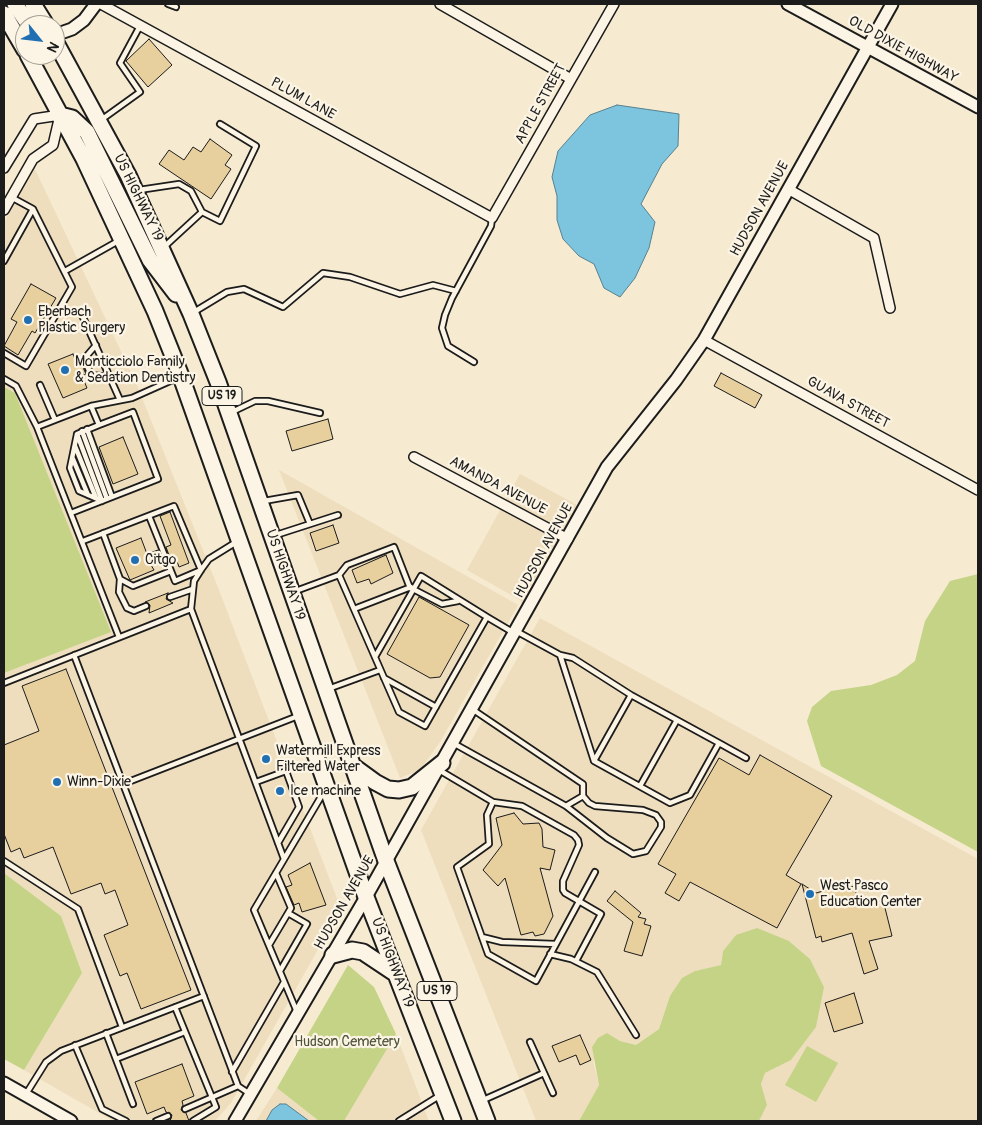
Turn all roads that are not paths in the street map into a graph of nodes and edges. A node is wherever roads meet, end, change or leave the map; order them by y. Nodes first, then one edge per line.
1 (15, 4) edge
2 (33, 4) edge
3 (96, 4) edge
4 (101, 4) edge
5 (168, 4) edge
6 (440, 4) edge
7 (614, 4) edge
8 (788, 4) edge
9 (892, 4) edge
10 (176, 7) dead end
11 (4, 14) edge
12 (22, 15) edge
13 (40, 15) edge
14 (140, 25) junction
15 (65, 31) edge
16 (15, 33) edge
17 (868, 48) junction
18 (65, 59) edge
19 (33, 65) edge
20 (571, 79) junction
21 (978, 107) edge
22 (60, 115) junction
23 (100, 121) junction
24 (220, 124) dead end
25 (4, 168) edge
26 (788, 189) junction
27 (136, 191) junction
28 (11, 197) junction
29 (33, 209) junction
30 (4, 210) edge
31 (202, 212) junction
32 (492, 218) junction
33 (122, 238) junction
34 (162, 248) junction
35 (4, 261) edge
36 (65, 271) junction
37 (456, 290) junction
38 (890, 308) dead end
39 (191, 314) junction
40 (82, 316) dead end
41 (704, 340) junction
42 (96, 345) junction
43 (4, 353) edge
44 (474, 362) dead end
45 (181, 376) junction
46 (110, 377) junction
47 (4, 379) edge
48 (40, 385) dead end
49 (120, 400) junction
50 (91, 406) junction
51 (320, 412) dead end
52 (229, 414) junction
53 (55, 420) junction
54 (99, 425) junction
55 (37, 427) junction
56 (85, 430) junction
57 (77, 434) junction
58 (75, 445) junction
59 (414, 457) dead end
60 (978, 490) edge
61 (96, 498) junction
62 (110, 498) junction
63 (102, 501) junction
64 (260, 502) junction
65 (71, 513) junction
66 (338, 515) dead end
67 (149, 516) junction
68 (310, 524) junction
69 (102, 533) junction
70 (272, 536) junction
71 (568, 539) junction
72 (239, 540) junction
73 (83, 541) junction
74 (201, 570) junction
75 (171, 571) junction
76 (339, 575) junction
77 (120, 579) junction
78 (413, 587) junction
79 (193, 589) junction
80 (292, 592) junction
81 (170, 598) dead end
82 (458, 601) junction
83 (146, 606) dead end
84 (191, 609) junction
85 (354, 609) junction
86 (487, 617) junction
87 (515, 632) junction
88 (120, 637) junction
89 (74, 655) junction
90 (560, 655) junction
91 (375, 657) junction
92 (380, 670) junction
93 (384, 678) junction
94 (4, 683) edge
95 (326, 690) junction
96 (631, 695) junction
97 (436, 707) junction
98 (472, 709) junction
99 (301, 714) junction
100 (677, 720) junction
101 (240, 738) junction
102 (453, 743) junction
103 (719, 743) junction
104 (746, 758) dead end
105 (594, 761) junction
106 (353, 766) junction
107 (440, 766) junction
108 (256, 782) junction
109 (123, 784) junction
110 (640, 786) junction
111 (327, 787) junction
112 (583, 796) junction
113 (493, 802) junction
114 (566, 806) junction
115 (278, 844) junction
116 (284, 859) junction
117 (4, 861) edge
118 (386, 861) junction
119 (595, 872) dead end
120 (276, 873) junction
121 (366, 897) junction
122 (579, 902) junction
123 (288, 913) junction
124 (482, 937) junction
125 (556, 944) junction
126 (269, 945) junction
127 (550, 954) junction
128 (333, 955) junction
129 (576, 961) junction
130 (280, 971) junction
131 (396, 974) junction
132 (284, 982) junction
133 (204, 996) junction
134 (175, 1007) junction
135 (298, 1015) junction
136 (122, 1027) junction
137 (185, 1032) junction
138 (106, 1033) junction
139 (636, 1035) dead end
140 (530, 1042) dead end
141 (75, 1044) junction
142 (116, 1059) junction
143 (232, 1072) junction
144 (544, 1073) junction
145 (4, 1083) edge
146 (238, 1086) junction
147 (553, 1093) dead end
148 (442, 1094) junction
149 (25, 1095) junction
150 (251, 1095) junction
151 (212, 1097) junction
152 (479, 1102) junction
153 (133, 1104) dead end
154 (185, 1109) dead end
155 (168, 1116) dead end
156 (71, 1121) edge
157 (126, 1121) edge
158 (156, 1121) edge
159 (193, 1121) edge
160 (235, 1121) edge
161 (400, 1121) edge
162 (453, 1121) edge
163 (487, 1121) edge

1 - 12 highway
2 - 13 highway
3 - 15 street
4 - 14 street, PLUM LANE
5 - 10 lane
6 - 20 street
7 - 20 street, APPLE STREET
8 - 17 street, OLD DIXIE HIGHWAY
9 - 17 street, HUDSON AVENUE
11 - 16 highway
14 - 23 lane
14 - 32 street, PLUM LANE
17 - 21 street, OLD DIXIE HIGHWAY
17 - 26 street, HUDSON AVENUE
18 - 23 highway, US HIGHWAY 19 / US 19
19 - 22 highway, US HIGHWAY 19 / US 19
20 - 32 street, APPLE STREET
22 - 25 street
22 - 28 street
22 - 33 highway, US HIGHWAY 19 / US 19
22 - 39 highway
23 - 27 highway, US HIGHWAY 19 / US 19
24 - 31 lane
26 - 38 street
26 - 41 street, HUDSON AVENUE
27 - 31 lane
27 - 34 highway, US HIGHWAY 19 / US 19
28 - 29 lane
28 - 30 street
29 - 35 lane
29 - 36 lane
31 - 34 lane
32 - 37 lane
33 - 36 lane
33 - 45 highway, US HIGHWAY 19 / US 19
34 - 39 highway, US HIGHWAY 19 / US 19
36 - 43 lane
37 - 39 lane
37 - 44 lane
39 - 52 highway, US HIGHWAY 19 / US 19
40 - 42 lane
41 - 60 street, GUAVA STREET
41 - 71 street, HUDSON AVENUE
42 - 46 lane
42 - 46 lane
45 - 49 lane
45 - 72 highway, US HIGHWAY 19 / US 19
46 - 49 lane
47 - 55 lane
48 - 53 lane
49 - 50 lane
50 - 53 lane
50 - 54 lane
51 - 52 lane
52 - 64 highway, US HIGHWAY 19 / US 19
53 - 55 lane
54 - 56 lane
54 - 62 lane
55 - 65 lane
56 - 57 lane
56 - 62 lane
57 - 58 lane
57 - 63 lane
58 - 61 lane
58 - 61 lane
59 - 71 street, AMANDA AVENUE
61 - 63 lane
62 - 63 lane
63 - 65 lane
64 - 68 lane
64 - 70 highway, US HIGHWAY 19 / US 19
65 - 73 lane
66 - 68 lane
67 - 69 lane
67 - 74 lane
67 - 75 lane
68 - 70 lane
69 - 73 lane
69 - 77 lane
70 - 80 highway, US HIGHWAY 19 / US 19
71 - 87 street, HUDSON AVENUE
72 - 74 lane
72 - 99 highway, US HIGHWAY 19 / US 19
73 - 88 lane
74 - 75 lane
74 - 79 lane
75 - 77 lane
76 - 78 lane
76 - 80 lane
76 - 85 lane
77 - 83 lane
78 - 82 lane
78 - 82 lane
78 - 85 lane
78 - 91 lane
79 - 81 lane
79 - 84 lane
80 - 95 highway, US HIGHWAY 19 / US 19
82 - 86 lane
84 - 88 lane
84 - 101 lane
85 - 91 lane
86 - 87 lane
86 - 97 lane
87 - 90 lane
87 - 98 street, HUDSON AVENUE
88 - 89 lane
89 - 94 lane
89 - 109 lane
90 - 96 lane
90 - 105 lane
91 - 92 lane
92 - 93 lane
92 - 95 lane
93 - 97 lane
93 - 97 lane
95 - 106 highway, US HIGHWAY 19 / US 19
96 - 100 lane
96 - 105 lane
98 - 102 street, HUDSON AVENUE
98 - 112 lane
99 - 101 lane
99 - 111 highway, US HIGHWAY 19 / US 19
100 - 103 lane
100 - 110 lane
101 - 108 lane
101 - 109 lane
102 - 107 street, HUDSON AVENUE
102 - 114 lane
103 - 104 lane
103 - 110 lane
105 - 110 lane
106 - 107 highway
106 - 118 highway, US HIGHWAY 19 / US 19
107 - 113 lane
107 - 118 street, HUDSON AVENUE
108 - 115 lane
108 - 115 lane
109 - 133 lane
111 - 116 lane
111 - 121 highway, US HIGHWAY 19 / US 19
112 - 114 lane
112 - 114 lane
113 - 122 lane
113 - 124 lane
115 - 116 lane
116 - 120 lane
117 - 136 lane
118 - 121 street, HUDSON AVENUE
118 - 152 highway, US HIGHWAY 19 / US 19
119 - 122 lane
120 - 123 lane
120 - 126 lane
121 - 128 street, HUDSON AVENUE
121 - 131 highway, US HIGHWAY 19 / US 19
122 - 125 lane
122 - 129 lane
123 - 126 lane
123 - 130 lane
124 - 125 lane
124 - 127 lane
125 - 127 lane
126 - 130 lane
127 - 129 lane
128 - 131 highway
128 - 135 street, HUDSON AVENUE
129 - 139 lane
130 - 132 lane
131 - 148 highway, US HIGHWAY 19 / US 19
132 - 135 lane
132 - 143 lane
133 - 134 lane
133 - 143 lane
134 - 136 lane
134 - 137 lane
135 - 150 street, HUDSON AVENUE
136 - 138 lane
137 - 142 lane
137 - 151 lane
138 - 141 lane
138 - 142 lane
140 - 144 lane
141 - 149 lane
141 - 157 lane
142 - 153 lane
143 - 146 lane
144 - 147 lane
144 - 152 lane
145 - 149 street
146 - 150 lane
146 - 151 lane
148 - 161 lane
148 - 162 highway, US HIGHWAY 19 / US 19
149 - 156 street
150 - 160 street, HUDSON AVENUE
151 - 154 lane
151 - 159 lane
152 - 163 highway, US HIGHWAY 19 / US 19
155 - 158 lane

